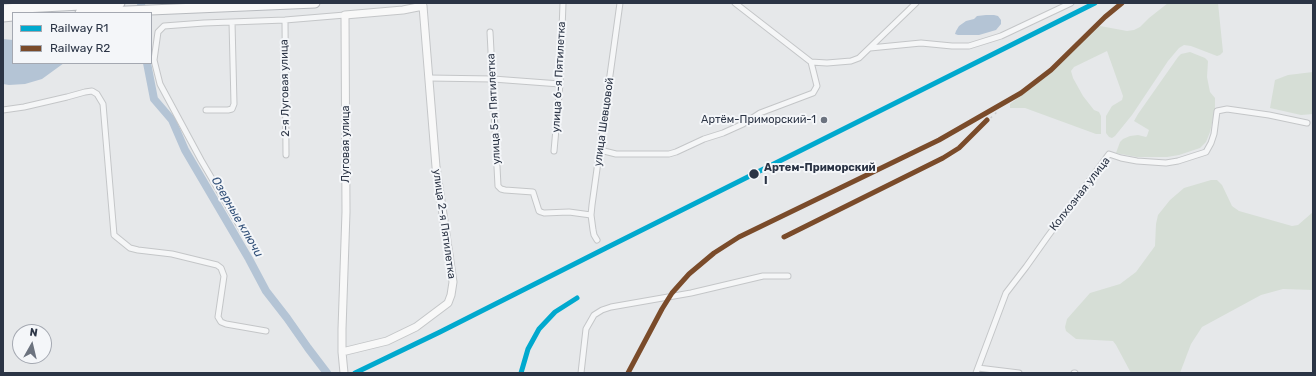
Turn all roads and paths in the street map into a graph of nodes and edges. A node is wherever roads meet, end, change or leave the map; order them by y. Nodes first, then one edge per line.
1 (120, 3) edge
2 (315, 3) edge
3 (563, 3) edge
4 (620, 3) edge
5 (734, 3) edge
6 (916, 3) edge
7 (1071, 3) edge
8 (425, 5) edge
9 (3, 9) edge
10 (106, 12) edge
11 (345, 15) junction
12 (285, 20) junction
13 (232, 22) junction
14 (490, 32) dead end
15 (870, 48) junction
16 (811, 62) junction
17 (429, 78) junction
18 (492, 79) junction
19 (560, 84) junction
20 (3, 110) edge
21 (206, 110) dead end
22 (1307, 123) dead end
23 (600, 150) junction
24 (554, 151) dead end
25 (286, 155) dead end
26 (591, 215) junction
27 (242, 230) dead end
28 (597, 240) dead end
29 (788, 276) dead end
30 (266, 331) dead end
31 (342, 352) junction
32 (977, 370) edge
33 (344, 373) edge
34 (581, 373) edge
35 (1019, 373) edge

1 - 9 highway
2 - 10 highway
3 - 19 street, улица 6-я Пятилетка
4 - 23 street, улица Шевцовой
5 - 16 street
6 - 15 street
7 - 15 street
8 - 11 main road
8 - 17 main road, улица 2-я Пятилетка
11 - 12 street
11 - 31 main road, Луговая улица
12 - 13 street
12 - 25 street, 2-я Луговая улица
13 - 21 street
13 - 27 street
14 - 18 street, улица 5-я Пятилетка
15 - 16 street
16 - 23 street
17 - 18 street
17 - 31 main road, улица 2-я Пятилетка
18 - 19 street
18 - 26 street, улица 5-я Пятилетка
19 - 24 street, улица 6-я Пятилетка
20 - 30 street
22 - 32 street, Колхозная улица
23 - 26 street, улица Шевцовой
26 - 28 street, улица Шевцовой
29 - 34 street
31 - 33 main road
32 - 35 street

